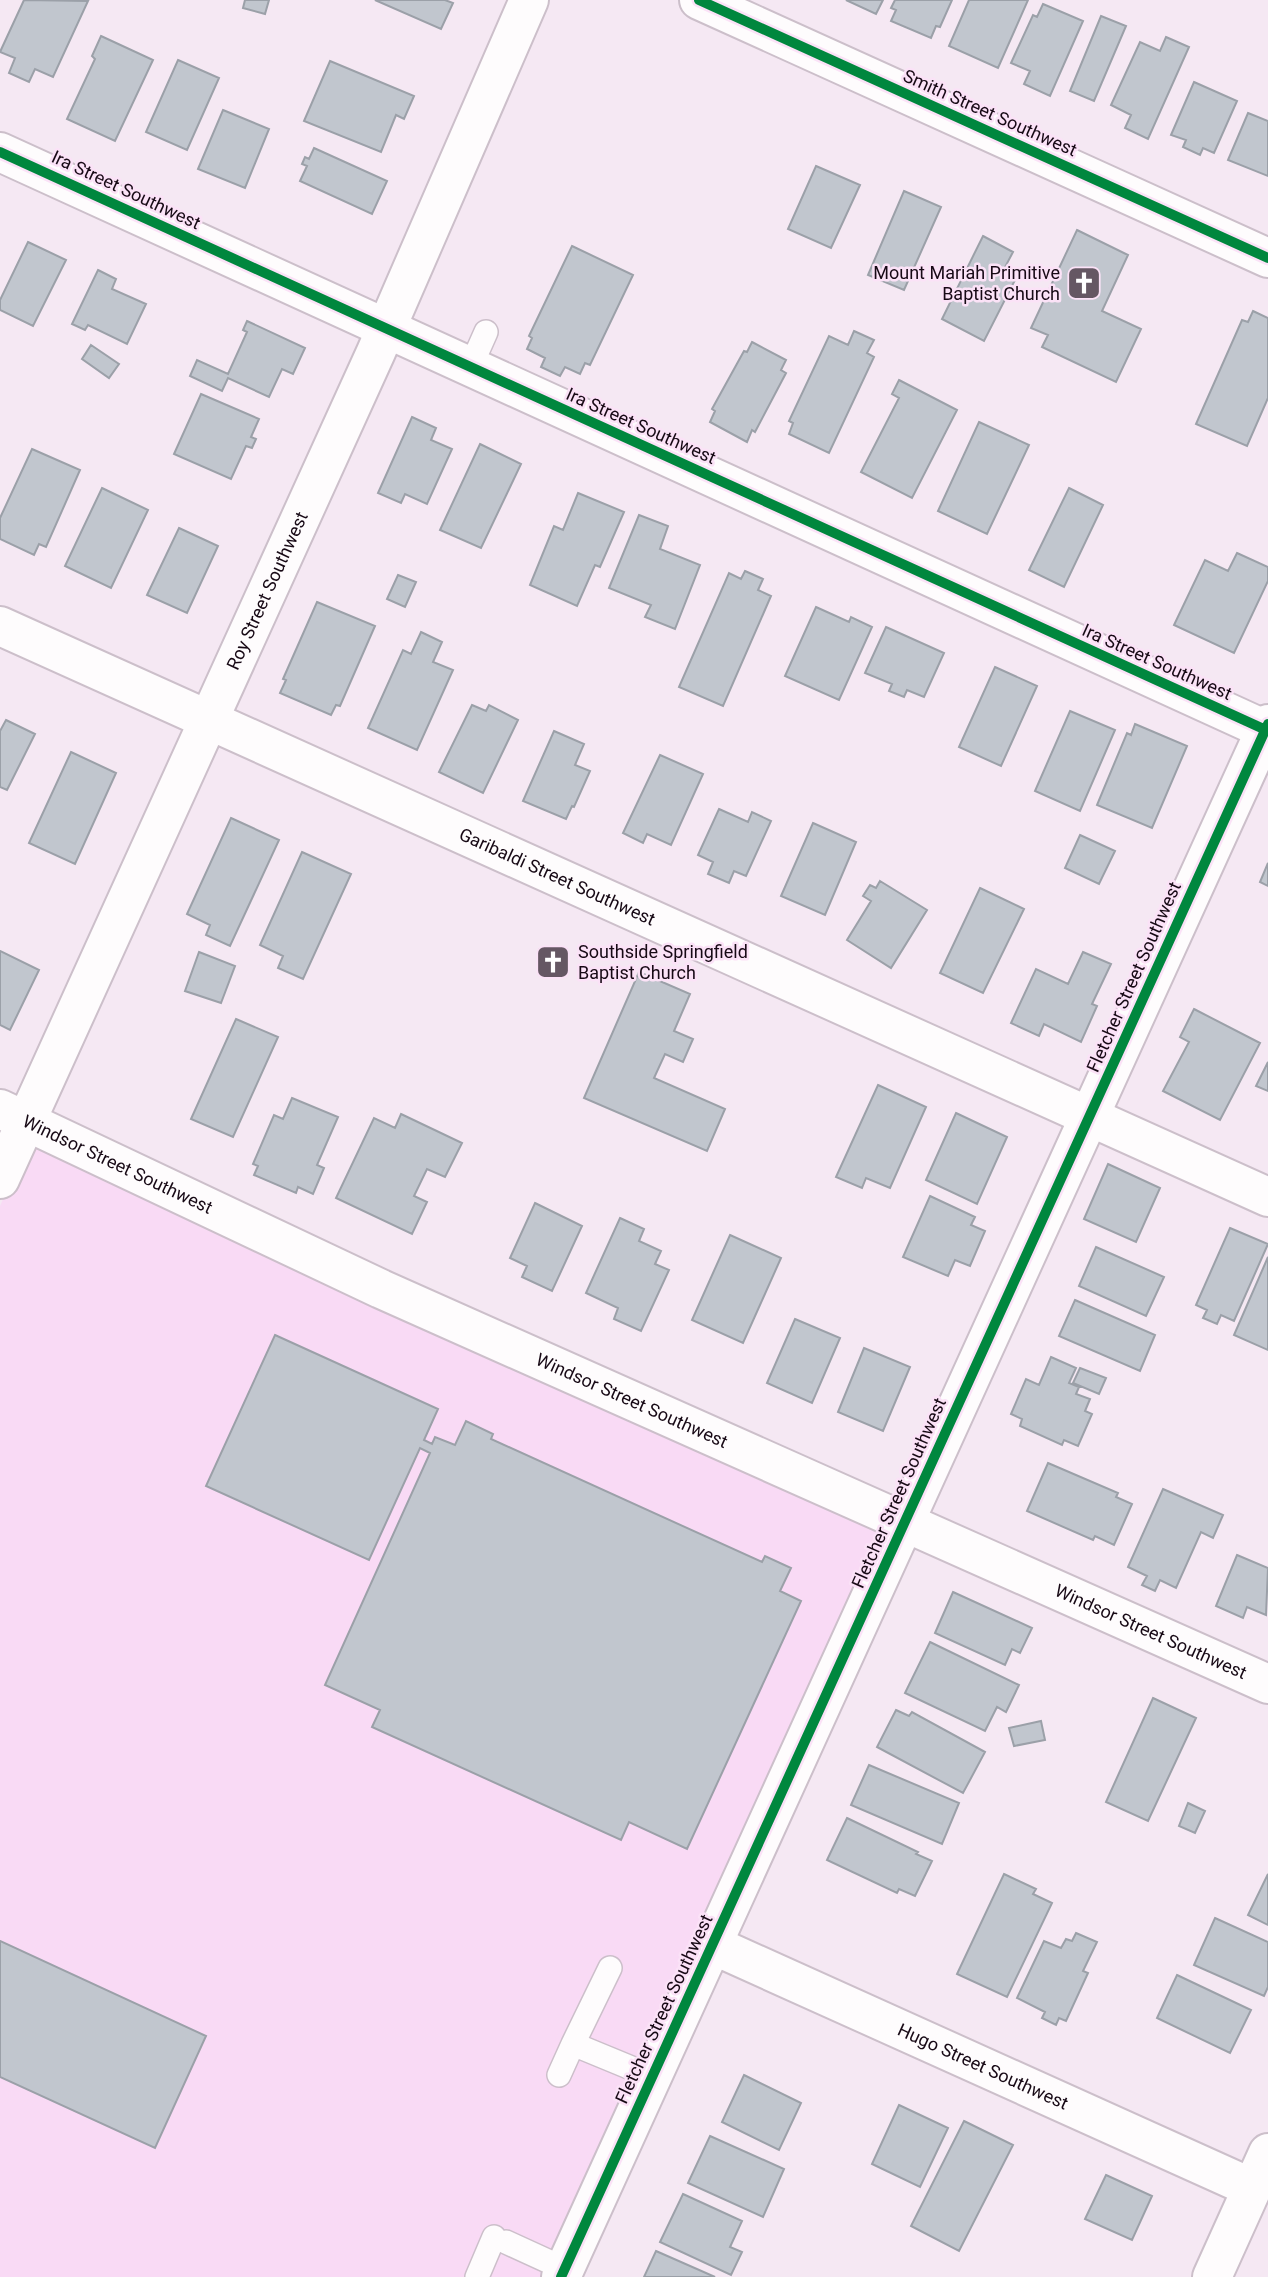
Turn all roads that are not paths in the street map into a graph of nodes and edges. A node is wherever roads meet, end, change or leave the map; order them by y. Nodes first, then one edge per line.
1 (529, 0) edge
2 (699, 0) edge
3 (0, 152) edge
4 (1268, 258) edge
5 (386, 330) junction
6 (486, 332) dead end
7 (470, 368) junction
8 (0, 626) edge
9 (209, 722) junction
10 (1267, 728) edge
11 (13, 1115) edge
12 (1090, 1118) junction
13 (0, 1180) edge
14 (1268, 1197) edge
15 (905, 1522) junction
16 (1268, 1684) edge
17 (713, 1945) junction
18 (610, 1968) dead end
19 (573, 2044) junction
20 (559, 2075) dead end
21 (653, 2077) junction
22 (1268, 2153) edge
23 (1252, 2188) junction
24 (563, 2273) edge
25 (477, 2277) edge
26 (1212, 2277) edge

1 - 5 street, Roy Street Southwest
2 - 4 street, Smith Street Southwest
3 - 5 street, Ira Street Southwest
5 - 7 street, Ira Street Southwest
5 - 9 street, Roy Street Southwest
6 - 7 lane
7 - 10 street, Ira Street Southwest
8 - 9 street, Garibaldi Street Southwest
9 - 11 street, Roy Street Southwest
9 - 12 street, Garibaldi Street Southwest
10 - 12 street, Fletcher Street Southwest
11 - 13 street, Roy Street Southwest
11 - 15 street, Windsor Street Southwest
12 - 14 street, Garibaldi Street Southwest
12 - 15 street, Fletcher Street Southwest
15 - 16 street, Windsor Street Southwest
15 - 17 street, Fletcher Street Southwest
17 - 21 street, Fletcher Street Southwest
17 - 23 street, Hugo Street Southwest
18 - 19 lane
19 - 20 lane
19 - 21 lane
21 - 24 street, Fletcher Street Southwest
22 - 23 street
23 - 26 street
24 - 25 lane

